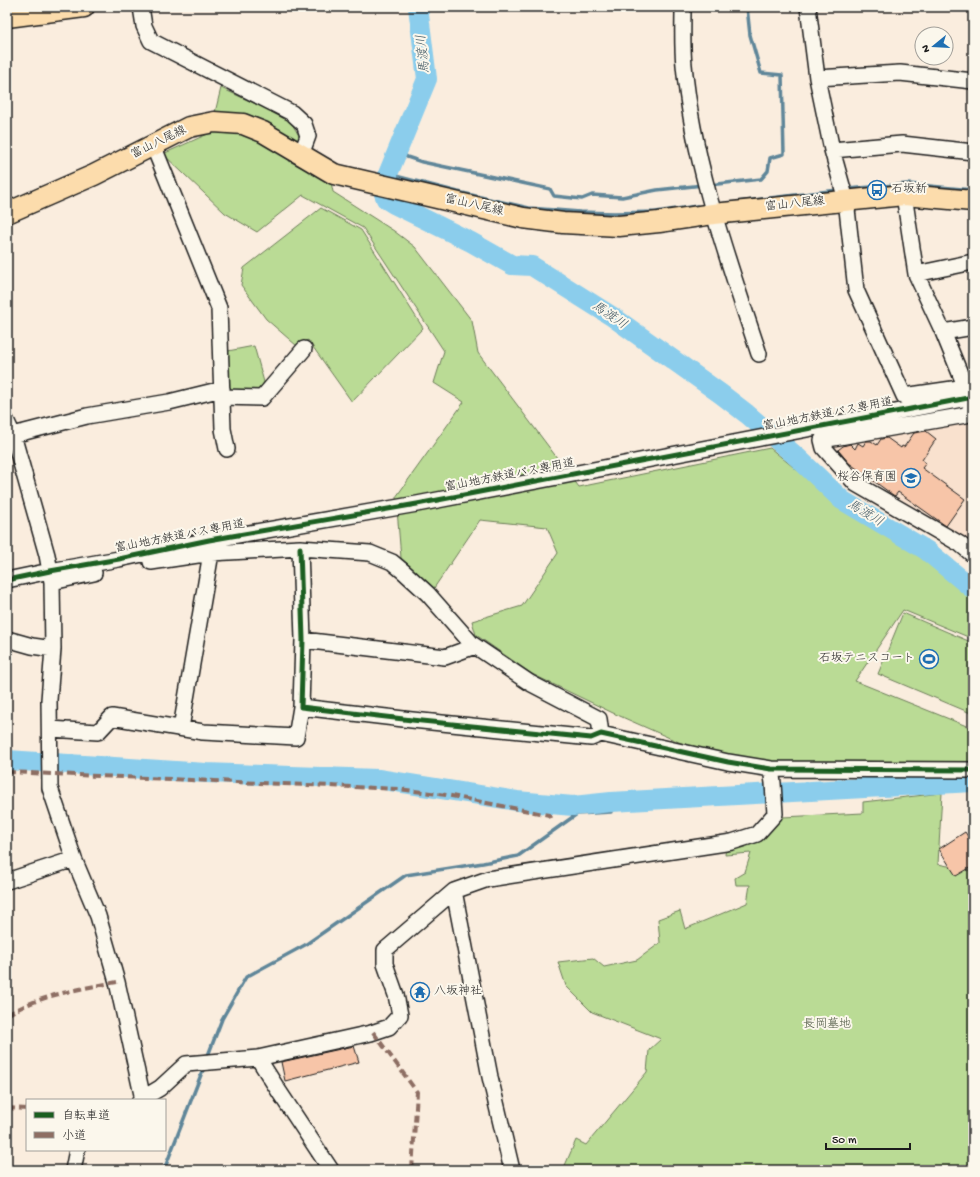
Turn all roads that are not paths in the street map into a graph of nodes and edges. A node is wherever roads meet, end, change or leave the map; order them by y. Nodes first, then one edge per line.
1 (84, 7) edge
2 (141, 7) edge
3 (683, 7) edge
4 (808, 7) edge
5 (7, 17) edge
6 (817, 78) junction
7 (973, 81) edge
8 (153, 145) junction
9 (832, 150) junction
10 (973, 152) edge
11 (301, 155) junction
12 (904, 195) junction
13 (846, 200) junction
14 (973, 201) edge
15 (7, 213) edge
16 (713, 214) junction
17 (973, 262) edge
18 (916, 274) junction
19 (973, 326) edge
20 (943, 332) junction
21 (304, 350) dead end
22 (759, 354) dead end
23 (971, 390) edge
24 (222, 393) junction
25 (973, 407) edge
26 (10, 429) edge
27 (228, 448) dead end
28 (300, 548) junction
29 (211, 553) junction
30 (973, 555) edge
31 (51, 576) junction
32 (7, 580) edge
33 (7, 639) edge
34 (303, 640) junction
35 (475, 646) junction
36 (53, 649) junction
37 (301, 707) junction
38 (50, 728) junction
39 (181, 728) junction
40 (601, 734) junction
41 (973, 770) edge
42 (772, 776) junction
43 (74, 859) junction
44 (7, 881) edge
45 (454, 890) junction
46 (258, 1058) junction
47 (142, 1099) edge
48 (144, 1099) edge
49 (76, 1151) edge
50 (73, 1170) edge
51 (331, 1170) edge
52 (512, 1170) edge

1 - 5 main road
2 - 11 street
3 - 16 street
4 - 6 street
6 - 7 street
6 - 9 street
8 - 11 main road, 富山八尾線
8 - 15 main road, 富山八尾線
8 - 24 street
9 - 10 street
9 - 13 street
11 - 16 main road, 富山八尾線
12 - 13 main road, 富山八尾線
12 - 14 main road, 富山八尾線
12 - 18 street
13 - 16 main road, 富山八尾線
13 - 23 street
16 - 22 street
17 - 18 street
18 - 20 street
19 - 20 street
20 - 23 street
21 - 24 street
23 - 31 street, 富山地方鉄道バス専用道
24 - 26 street
24 - 27 street
25 - 30 street
26 - 31 street
28 - 29 street
28 - 34 street
28 - 35 street
29 - 31 street
29 - 39 street
31 - 32 street
31 - 36 street
33 - 36 street
34 - 35 street
34 - 37 street
35 - 40 street
36 - 38 street
37 - 39 street
37 - 40 street
38 - 39 street
38 - 43 street
40 - 42 street
41 - 42 street
42 - 45 street
43 - 44 street
43 - 47 street
45 - 46 street
45 - 52 street
46 - 48 street
46 - 51 street
49 - 50 street

